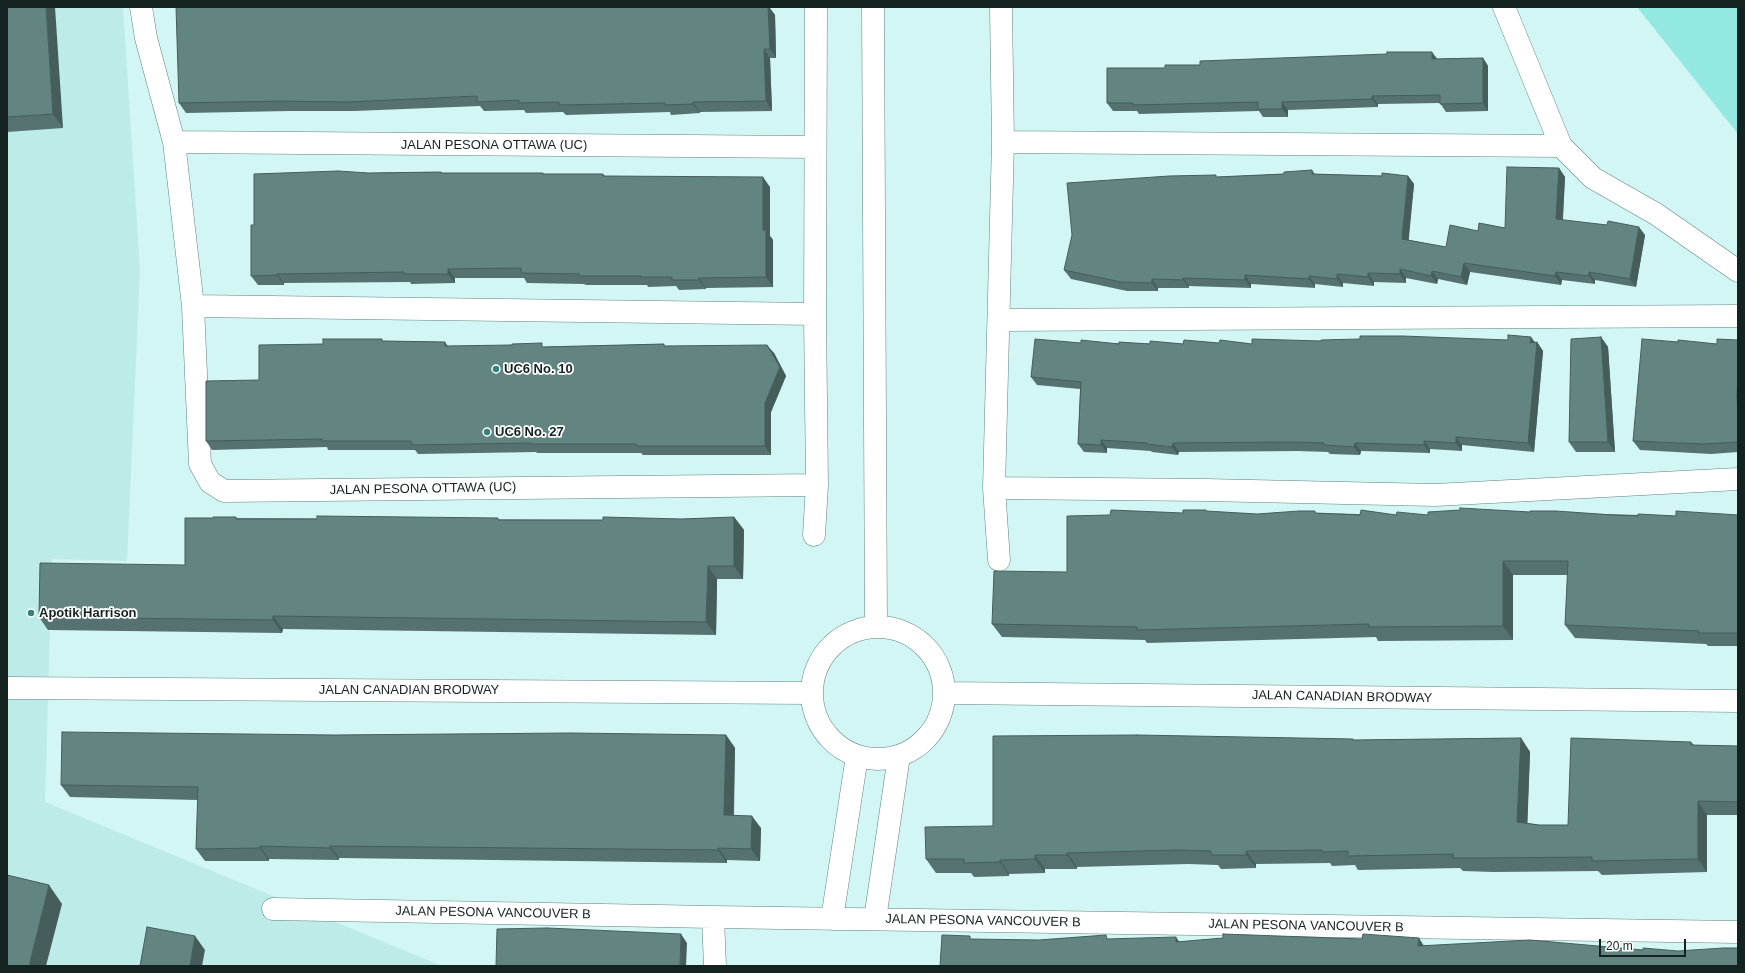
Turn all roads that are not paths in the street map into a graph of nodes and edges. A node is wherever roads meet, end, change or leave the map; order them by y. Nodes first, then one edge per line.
1 (141, 7) edge
2 (816, 7) edge
3 (873, 7) edge
4 (1001, 7) edge
5 (1504, 7) edge
6 (174, 142) junction
7 (1002, 142) junction
8 (1561, 146) junction
9 (815, 148) junction
10 (1738, 271) edge
11 (193, 306) junction
12 (815, 314) junction
13 (1738, 316) edge
14 (999, 320) junction
15 (1738, 479) edge
16 (817, 484) junction
17 (994, 488) junction
18 (814, 535) dead end
19 (999, 560) dead end
20 (876, 626) junction
21 (7, 688) edge
22 (811, 693) junction
23 (945, 693) junction
24 (1738, 701) edge
25 (857, 756) junction
26 (899, 756) junction
27 (273, 909) dead end
28 (713, 917) junction
29 (832, 919) junction
30 (875, 920) junction
31 (1738, 932) edge
32 (714, 966) edge

1 - 6 street, JALAN PESONA OTTAWA (UC)
2 - 9 street
3 - 20 street
4 - 7 street
5 - 8 street
6 - 9 street, JALAN PESONA OTTAWA (UC)
6 - 11 street, JALAN PESONA OTTAWA (UC)
7 - 8 street
7 - 14 street
8 - 10 street
9 - 12 street
11 - 12 street
11 - 16 street, JALAN PESONA OTTAWA (UC)
12 - 16 street
13 - 14 street
14 - 17 street
15 - 17 street
16 - 18 street
17 - 19 street
20 - 22 street
20 - 23 street
21 - 22 street, JALAN CANADIAN BRODWAY
22 - 25 street
23 - 24 street, JALAN CANADIAN BRODWAY
23 - 26 street
25 - 26 street
25 - 29 street
26 - 30 street, JALAN PESONA VANCOUVER B
27 - 28 street, JALAN PESONA VANCOUVER B
28 - 29 street, JALAN PESONA VANCOUVER B
28 - 32 street
29 - 30 street, JALAN PESONA VANCOUVER B
30 - 31 street, JALAN PESONA VANCOUVER B

